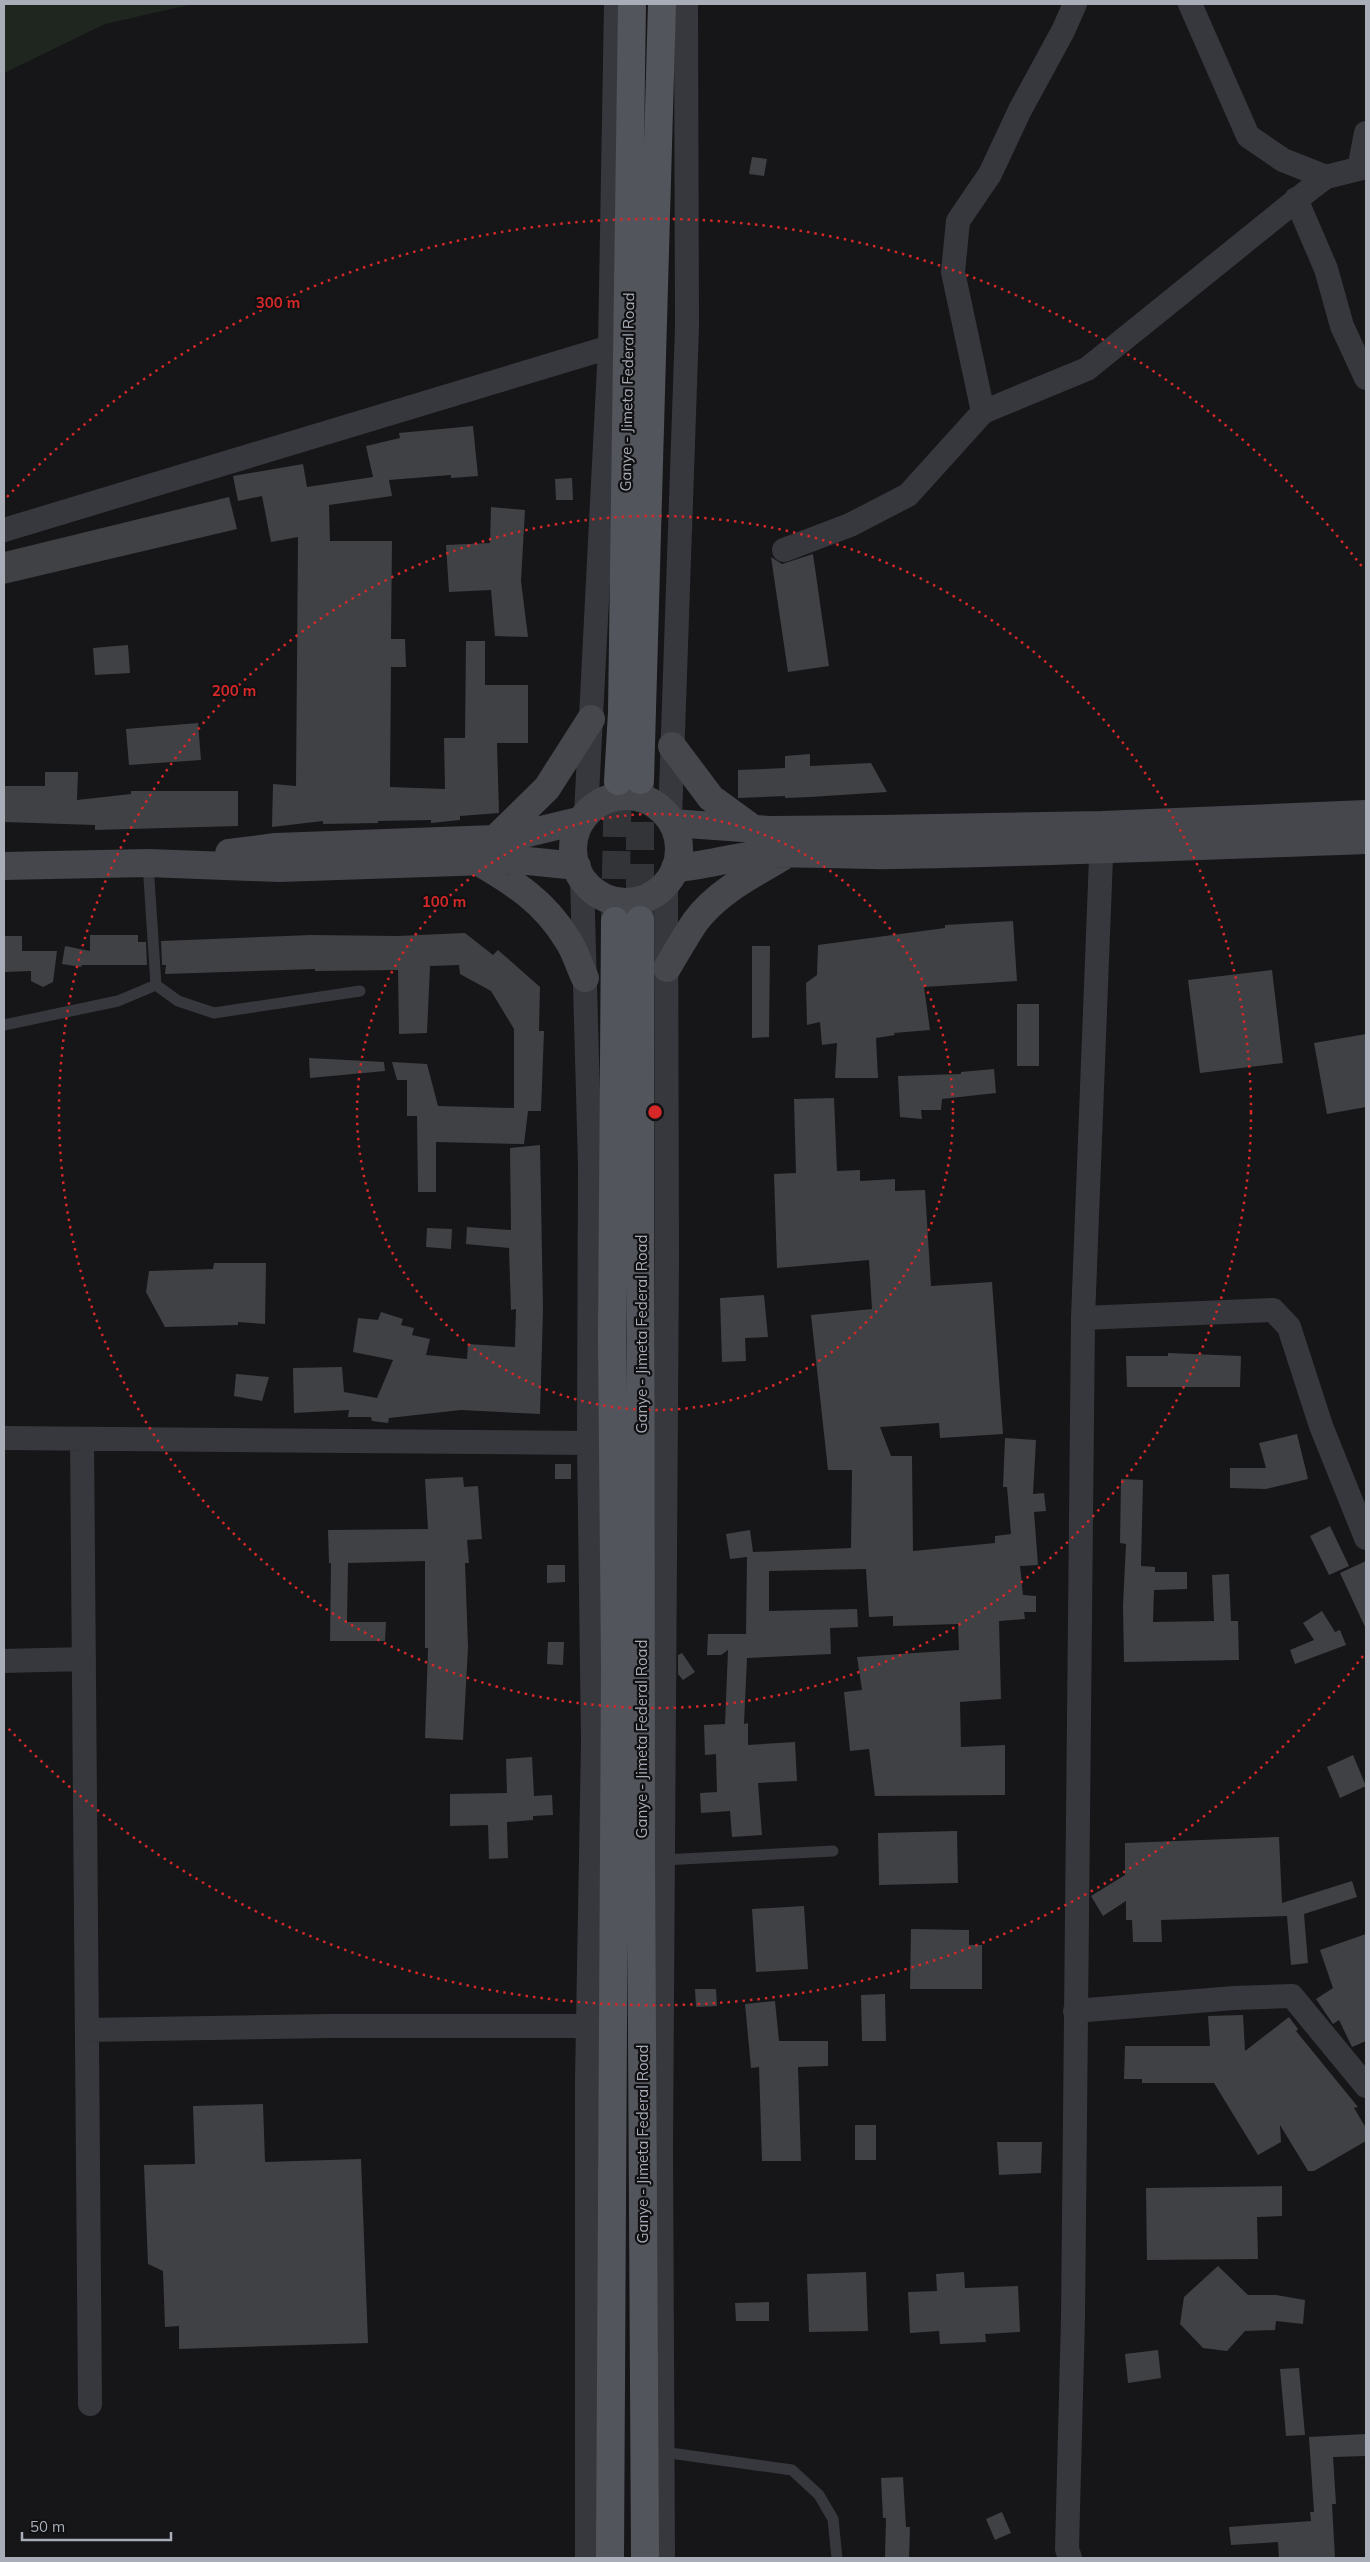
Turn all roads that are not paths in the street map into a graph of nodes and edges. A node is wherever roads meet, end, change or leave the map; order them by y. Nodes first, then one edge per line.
1 (616, 4) edge
2 (632, 4) edge
3 (662, 4) edge
4 (686, 4) edge
5 (1075, 4) edge
6 (1190, 4) edge
7 (1366, 133) edge
8 (1363, 168) edge
9 (1326, 177) junction
10 (1296, 199) junction
11 (610, 347) junction
12 (1366, 378) edge
13 (983, 412) junction
14 (4, 530) edge
15 (784, 550) dead end
16 (591, 719) junction
17 (672, 746) junction
18 (1366, 814) edge
19 (584, 817) junction
20 (671, 821) junction
21 (755, 830) junction
22 (1102, 838) junction
23 (495, 839) junction
24 (1366, 840) edge
25 (788, 854) junction
26 (477, 860) junction
27 (148, 863) junction
28 (4, 866) edge
29 (580, 872) junction
30 (671, 876) junction
31 (666, 968) junction
32 (585, 978) junction
33 (156, 986) junction
34 (360, 991) dead end
35 (4, 1025) edge
36 (1083, 1318) junction
37 (4, 1438) edge
38 (82, 1438) junction
39 (589, 1443) junction
40 (1366, 1538) edge
41 (84, 1660) junction
42 (4, 1661) edge
43 (832, 1851) dead end
44 (663, 1860) junction
45 (1075, 2011) junction
46 (589, 2026) junction
47 (87, 2030) junction
48 (1366, 2086) edge
49 (90, 2404) dead end
50 (663, 2452) junction
51 (587, 2558) edge
52 (610, 2558) edge
53 (645, 2558) edge
54 (663, 2558) edge
55 (837, 2558) edge
56 (1070, 2558) edge

1 - 11 street
2 - 3 main road, Ganye - Jimeta Federal Road
4 - 17 street
5 - 13 street
6 - 9 street
7 - 8 street
8 - 9 street
9 - 10 street
10 - 12 street
10 - 13 street
11 - 14 street
11 - 16 street
13 - 15 street
16 - 19 street
16 - 23 main road
17 - 20 street
17 - 21 main road
18 - 22 main road
19 - 20 main road
19 - 23 main road
19 - 29 main road
20 - 21 main road
20 - 30 main road
21 - 22 main road
22 - 24 main road
22 - 25 main road
22 - 36 street
23 - 27 main road
25 - 30 main road
25 - 31 main road
26 - 27 main road
26 - 29 main road
26 - 32 main road
27 - 28 main road
27 - 33 lane
29 - 30 main road
29 - 32 street
30 - 31 street
31 - 44 street
32 - 39 street
33 - 34 lane
33 - 35 lane
36 - 40 street
36 - 45 street
37 - 38 street
38 - 39 street
38 - 41 street
39 - 46 street
41 - 42 street
41 - 47 street
43 - 44 lane
44 - 50 street
45 - 48 street
45 - 56 street
46 - 47 street
46 - 51 street
47 - 49 street
50 - 54 street
50 - 55 lane
52 - 53 main road, Ganye - Jimeta Federal Road

